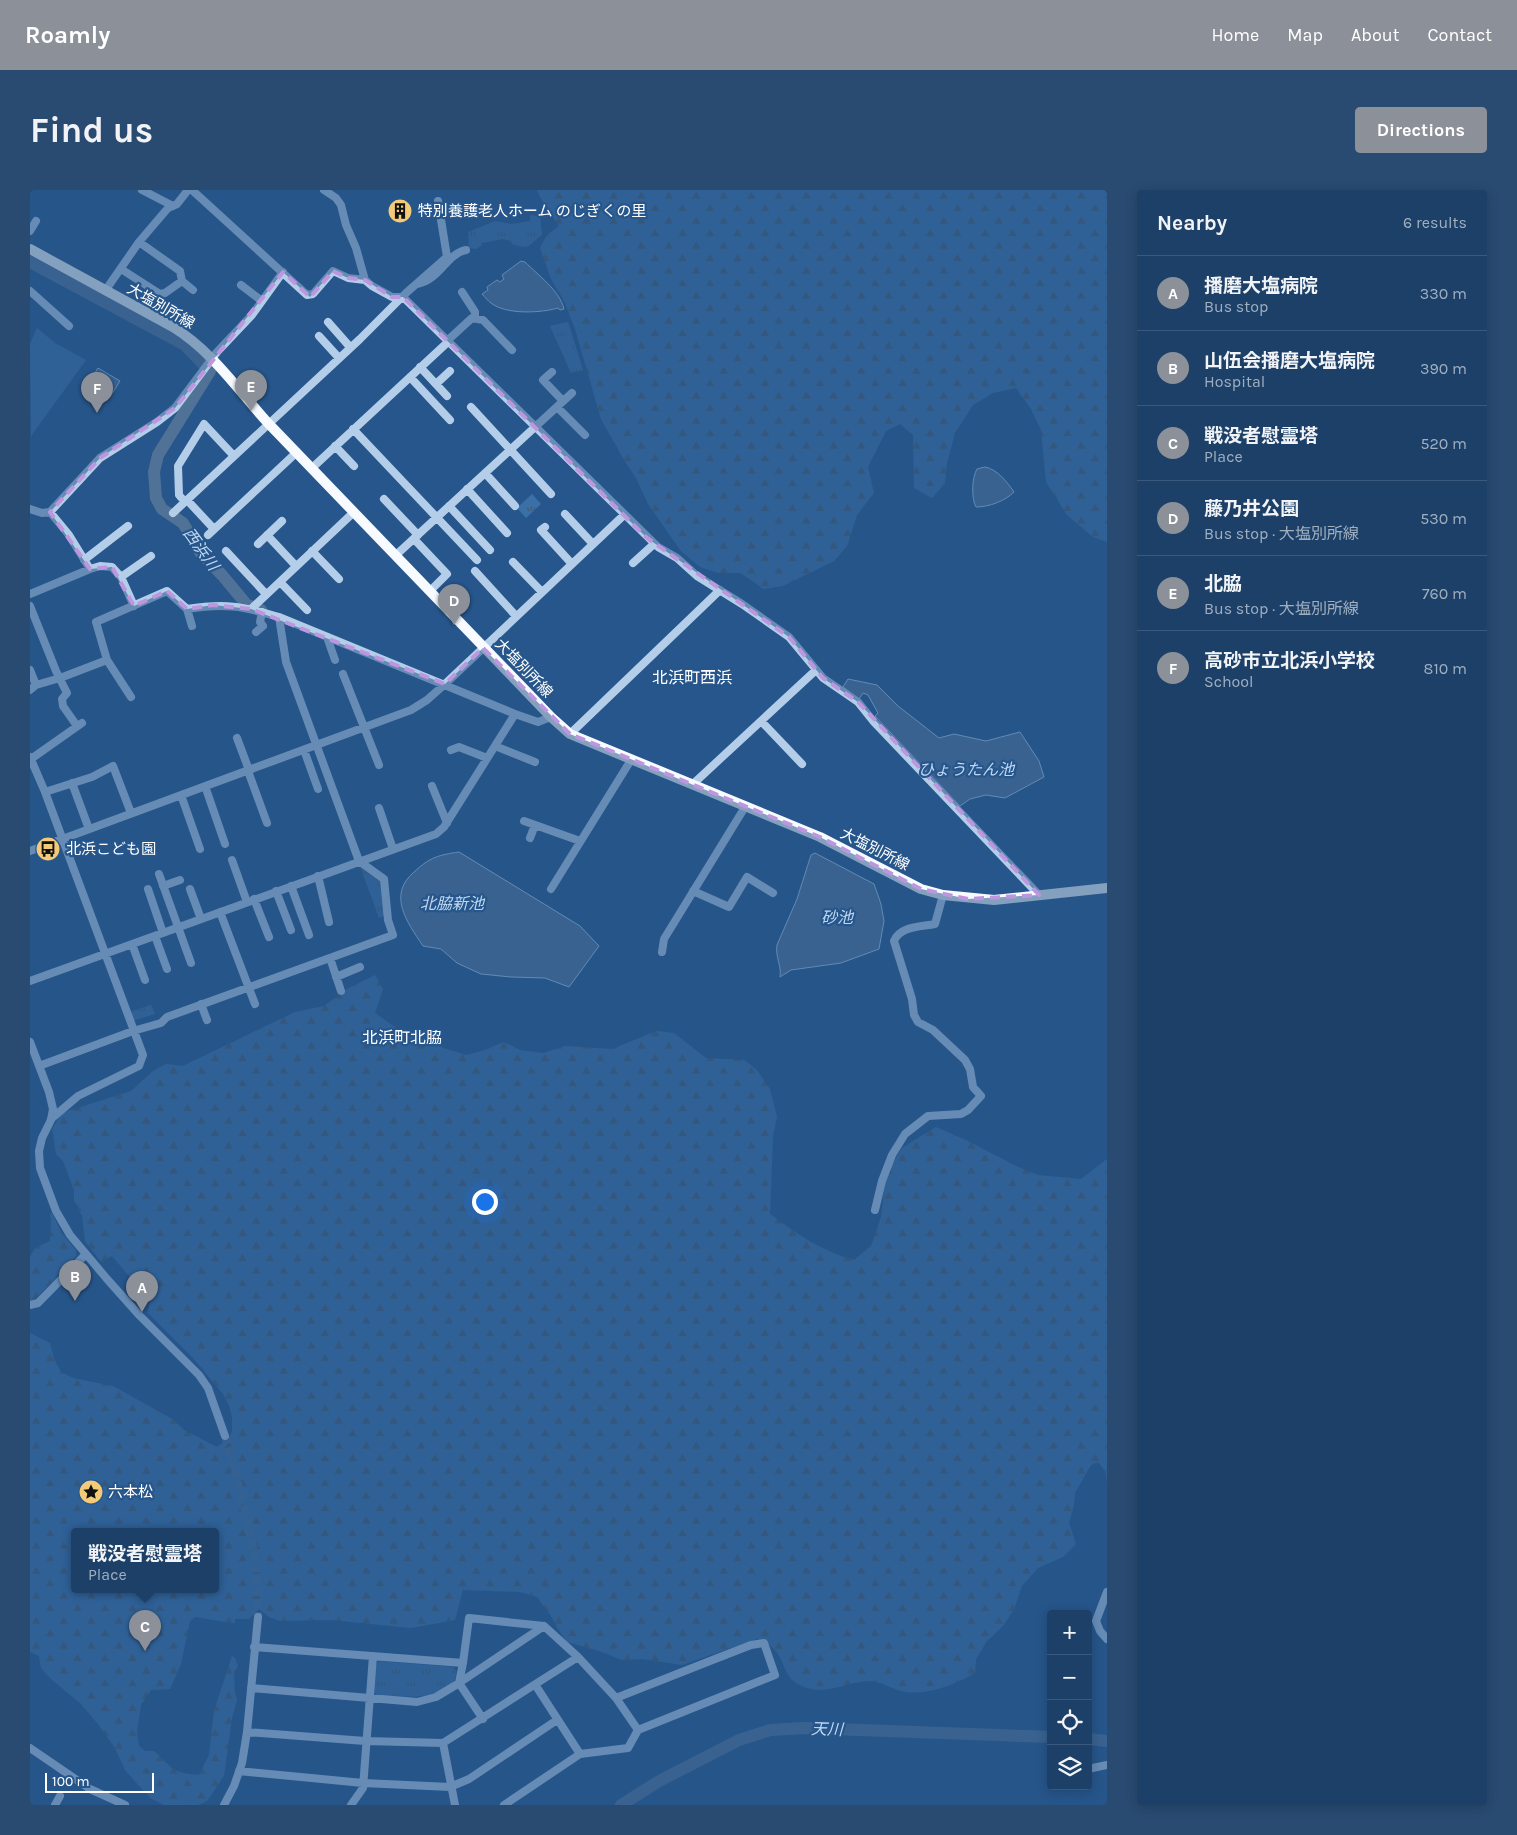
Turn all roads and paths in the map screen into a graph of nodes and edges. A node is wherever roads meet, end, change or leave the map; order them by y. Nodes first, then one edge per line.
1 (142, 190) edge
2 (188, 190) edge
3 (192, 190) edge
4 (324, 190) edge
5 (438, 202) dead end
6 (173, 206) junction
7 (36, 221) dead end
8 (30, 231) edge
9 (139, 242) junction
10 (30, 250) edge
11 (466, 250) dead end
12 (121, 268) junction
13 (283, 272) junction
14 (365, 280) junction
15 (182, 281) junction
16 (241, 285) dead end
17 (415, 285) junction
18 (193, 290) dead end
19 (30, 291) edge
20 (105, 291) junction
21 (462, 292) dead end
22 (160, 294) junction
23 (403, 297) junction
24 (262, 301) junction
25 (146, 313) junction
26 (475, 318) junction
27 (328, 322) dead end
28 (69, 326) dead end
29 (318, 336) dead end
30 (448, 340) junction
31 (350, 347) junction
32 (512, 350) dead end
33 (339, 358) junction
34 (211, 361) junction
35 (420, 367) junction
36 (450, 371) dead end
37 (552, 372) dead end
38 (410, 377) junction
39 (436, 384) junction
40 (572, 393) dead end
41 (447, 396) dead end
42 (563, 401) junction
43 (471, 407) dead end
44 (557, 407) junction
45 (450, 420) dead end
46 (268, 423) junction
47 (535, 427) junction
48 (353, 429) junction
49 (585, 435) dead end
50 (335, 446) junction
51 (510, 450) junction
52 (297, 452) junction
53 (234, 456) junction
54 (354, 466) dead end
55 (312, 468) junction
56 (485, 473) junction
57 (467, 490) junction
58 (551, 494) dead end
59 (384, 499) dead end
60 (186, 501) junction
61 (449, 506) junction
62 (515, 506) dead end
63 (30, 509) edge
64 (50, 512) junction
65 (354, 512) junction
66 (173, 513) dead end
67 (565, 514) dead end
68 (624, 515) junction
69 (437, 518) junction
70 (282, 521) dead end
71 (128, 526) dead end
72 (544, 527) dead end
73 (507, 533) dead end
74 (267, 535) junction
75 (416, 537) junction
76 (258, 544) dead end
77 (593, 544) junction
78 (654, 544) junction
79 (490, 550) dead end
80 (226, 551) dead end
81 (312, 551) junction
82 (151, 556) dead end
83 (396, 556) junction
84 (84, 560) junction
85 (477, 560) dead end
86 (513, 562) dead end
87 (633, 563) dead end
88 (572, 564) junction
89 (296, 566) junction
90 (90, 569) junction
91 (475, 571) dead end
92 (121, 577) junction
93 (339, 579) dead end
94 (280, 582) junction
95 (720, 590) junction
96 (430, 591) junction
97 (542, 592) junction
98 (30, 594) edge
99 (266, 594) junction
100 (30, 606) edge
101 (134, 606) junction
102 (250, 608) junction
103 (187, 609) junction
104 (307, 610) dead end
105 (262, 612) junction
106 (516, 616) junction
107 (279, 617) junction
108 (192, 626) dead end
109 (256, 632) dead end
110 (327, 637) junction
111 (483, 648) junction
112 (107, 660) junction
113 (335, 660) dead end
114 (30, 670) edge
115 (816, 670) junction
116 (343, 674) dead end
117 (60, 678) junction
118 (445, 684) junction
119 (33, 687) edge
120 (131, 697) dead end
121 (515, 714) junction
122 (551, 717) junction
123 (761, 722) junction
124 (365, 728) junction
125 (570, 734) junction
126 (237, 738) dead end
127 (316, 745) junction
128 (495, 746) junction
129 (304, 750) junction
130 (451, 750) dead end
131 (30, 758) edge
132 (488, 758) junction
133 (631, 760) junction
134 (535, 762) dead end
135 (802, 764) dead end
136 (379, 765) dead end
137 (248, 770) junction
138 (72, 783) junction
139 (694, 784) junction
140 (204, 786) junction
141 (432, 786) dead end
142 (318, 790) dead end
143 (45, 792) junction
144 (181, 795) junction
145 (746, 806) junction
146 (379, 808) dead end
147 (131, 813) junction
148 (524, 821) dead end
149 (267, 823) dead end
150 (447, 823) junction
151 (538, 824) junction
152 (89, 829) junction
153 (530, 838) dead end
154 (62, 839) junction
155 (580, 842) junction
156 (225, 844) dead end
157 (200, 849) dead end
158 (393, 849) junction
159 (30, 850) edge
160 (232, 860) dead end
161 (359, 861) junction
162 (158, 874) dead end
163 (318, 876) junction
164 (180, 880) dead end
165 (163, 886) junction
166 (290, 886) junction
167 (1107, 888) edge
168 (148, 889) dead end
169 (190, 889) dead end
170 (551, 889) dead end
171 (276, 891) junction
172 (694, 891) junction
173 (773, 893) dead end
174 (943, 895) junction
175 (1039, 896) junction
176 (250, 900) junction
177 (220, 912) junction
178 (201, 919) junction
179 (329, 922) dead end
180 (178, 927) junction
181 (291, 930) dead end
182 (159, 934) junction
183 (309, 935) dead end
184 (269, 937) dead end
185 (132, 944) junction
186 (662, 952) dead end
187 (105, 954) junction
188 (330, 958) junction
189 (191, 963) dead end
190 (360, 967) dead end
191 (167, 969) dead end
192 (336, 976) junction
193 (145, 980) dead end
194 (30, 981) edge
195 (248, 987) junction
196 (341, 991) dead end
197 (201, 1004) junction
198 (255, 1004) dead end
199 (207, 1020) dead end
200 (133, 1031) junction
201 (30, 1042) edge
202 (39, 1066) junction
203 (51, 1120) junction
204 (876, 1210) dead end
205 (86, 1254) junction
206 (30, 1305) edge
207 (225, 1436) tunnel mouth
208 (1107, 1592) edge
209 (258, 1617) tunnel mouth
210 (544, 1626) junction
211 (1107, 1638) edge
212 (254, 1647) junction
213 (373, 1656) junction
214 (578, 1657) junction
215 (463, 1663) junction
216 (459, 1683) junction
217 (536, 1686) junction
218 (251, 1688) junction
219 (369, 1698) junction
220 (616, 1698) junction
221 (483, 1719) junction
222 (558, 1720) junction
223 (638, 1730) junction
224 (247, 1732) junction
225 (365, 1740) junction
226 (443, 1744) junction
227 (30, 1748) edge
228 (580, 1754) junction
229 (1107, 1765) edge
230 (1092, 1768) edge
231 (239, 1771) junction
232 (363, 1783) junction
233 (450, 1787) junction
234 (60, 1796) dead end
235 (55, 1805) edge
236 (125, 1805) edge
237 (224, 1805) edge
238 (351, 1805) edge
239 (455, 1805) edge
240 (504, 1805) edge

1 - 6 street
2 - 6 street
3 - 13 street
4 - 14 street
5 - 17 street
6 - 9 street
7 - 8 street
9 - 12 street
9 - 15 street
10 - 20 main road, 大塩別所線
11 - 17 street
12 - 20 street
12 - 22 street
13 - 14 street
13 - 24 street
14 - 23 street
15 - 18 street
15 - 22 street
16 - 24 street
17 - 23 street
19 - 28 street
20 - 25 main road, 大塩別所線
21 - 26 street
22 - 25 street
23 - 30 street
23 - 31 street
24 - 34 street
25 - 34 main road, 大塩別所線
26 - 30 street
26 - 32 street
27 - 31 street
29 - 33 street
30 - 35 street
30 - 47 street
31 - 33 street
33 - 46 street
34 - 46 main road, 大塩別所線
34 - 64 street
35 - 38 street
35 - 39 street
36 - 39 street
37 - 42 street
38 - 45 street
38 - 48 street
39 - 41 street
40 - 42 street
42 - 44 street
43 - 51 street
44 - 47 street
44 - 49 street
46 - 52 main road, 大塩別所線
46 - 53 street
47 - 51 street
47 - 68 street
48 - 50 street
48 - 69 street
50 - 54 street
50 - 55 street
51 - 56 street
51 - 58 street
52 - 55 main road, 大塩別所線
52 - 60 street
53 - 60 street
53 - 60 street
55 - 65 main road, 大塩別所線
56 - 57 street
56 - 62 street
57 - 61 street
57 - 73 street
59 - 75 street
60 - 66 street
61 - 69 street
61 - 79 street
63 - 64 street
64 - 84 street
65 - 81 street
65 - 83 main road, 大塩別所線
67 - 77 street
68 - 77 street
68 - 78 street
69 - 75 street
69 - 85 street
70 - 74 street
71 - 84 street
72 - 88 street
74 - 76 street
74 - 89 street
75 - 83 street
75 - 96 street
77 - 88 street
78 - 87 street
78 - 95 street
80 - 99 street
81 - 89 street
81 - 93 street
82 - 92 street
83 - 96 main road, 大塩別所線
84 - 90 street
86 - 97 street
88 - 97 street
89 - 94 street
90 - 92 street
90 - 98 street
91 - 106 street
92 - 101 street
94 - 99 street
94 - 104 street
95 - 115 street
95 - 125 street
96 - 111 main road, 大塩別所線
97 - 106 street
99 - 102 street
100 - 117 street
101 - 103 street
101 - 112 street
102 - 103 street
102 - 105 street
103 - 108 street
105 - 107 street
105 - 109 street
106 - 111 street
107 - 110 street
107 - 127 street
110 - 113 street
110 - 118 street
111 - 118 street
111 - 122 main road, 大塩別所線
112 - 117 street
112 - 120 street
114 - 119 street
115 - 123 street
115 - 175 street
116 - 124 street
117 - 119 street
117 - 131 street
118 - 121 street
118 - 124 street
121 - 122 street
121 - 128 street
122 - 125 main road, 大塩別所線
123 - 135 street
123 - 139 street
124 - 127 street
124 - 136 street
125 - 133 main road, 大塩別所線
126 - 137 street
127 - 129 street
127 - 161 street
128 - 132 street
128 - 134 street
129 - 137 street
129 - 142 street
130 - 132 street
131 - 143 street
132 - 150 street
133 - 139 main road, 大塩別所線
133 - 155 street
137 - 140 street
137 - 149 street
138 - 143 street
138 - 147 street
138 - 152 street
139 - 145 main road, 大塩別所線
140 - 144 street
140 - 156 street
141 - 150 street
143 - 154 street
144 - 147 street
144 - 157 street
145 - 172 street
145 - 174 main road, 大塩別所線
146 - 158 street
147 - 152 street
148 - 151 street
150 - 158 street
151 - 153 street
151 - 155 street
152 - 154 street
154 - 159 street
154 - 187 street
155 - 170 street
158 - 161 street
160 - 176 street
161 - 163 street
161 - 188 street
162 - 165 street
163 - 166 street
163 - 179 street
164 - 165 street
165 - 180 street
166 - 171 street
166 - 183 street
167 - 175 main road, 大塩別所線
168 - 182 street
169 - 178 street
171 - 176 street
171 - 181 street
172 - 173 street
172 - 186 street
174 - 175 main road, 大塩別所線
174 - 204 street
176 - 177 street
176 - 184 street
177 - 178 street
177 - 195 street
178 - 180 street
180 - 182 street
180 - 189 street
182 - 185 street
182 - 191 street
185 - 187 street
185 - 193 street
187 - 194 street
187 - 200 street
188 - 192 street
188 - 195 street
190 - 192 street
192 - 196 street
195 - 197 street
195 - 198 street
197 - 199 street
197 - 200 street
200 - 202 street
200 - 203 street
201 - 202 street
202 - 203 street
203 - 205 street
205 - 206 street
205 - 207 street
208 - 211 street
209 - 212 street
210 - 214 street
210 - 215 street
210 - 216 street
212 - 213 street
212 - 218 street
213 - 215 street
213 - 219 street
214 - 217 street
214 - 220 street
215 - 216 street
216 - 219 street
216 - 221 street
217 - 221 street
217 - 222 street
218 - 219 street
218 - 224 street
219 - 225 street
220 - 223 street
220 - 223 street
221 - 226 street
222 - 228 street
222 - 233 street
223 - 228 street
224 - 225 street
224 - 231 street
225 - 226 street
225 - 232 street
226 - 233 street
227 - 236 street
228 - 240 street
229 - 230 street
231 - 232 street
231 - 237 street
232 - 233 street
232 - 238 street
233 - 239 street
234 - 235 street

